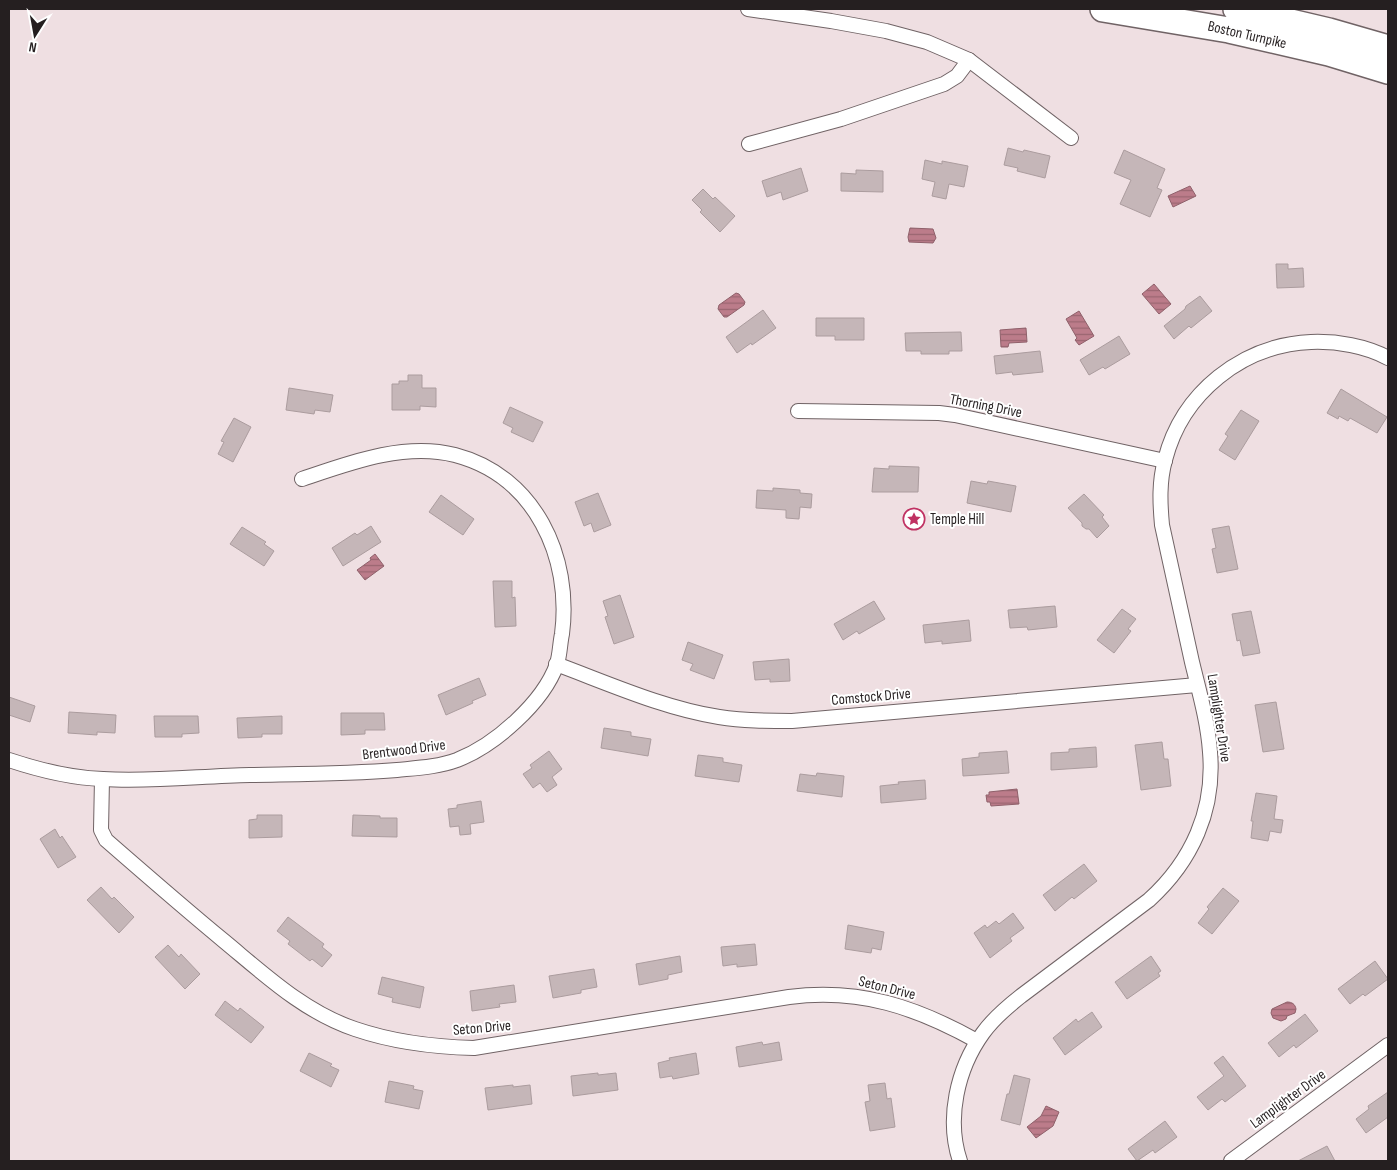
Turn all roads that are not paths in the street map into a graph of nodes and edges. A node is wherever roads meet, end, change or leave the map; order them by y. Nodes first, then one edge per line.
1 (748, 9) edge
2 (1103, 9) edge
3 (1236, 9) edge
4 (1388, 48) edge
5 (969, 60) junction
6 (1388, 71) edge
7 (1071, 138) dead end
8 (749, 144) dead end
9 (1388, 358) edge
10 (798, 412) dead end
11 (1165, 461) junction
12 (302, 479) dead end
13 (556, 664) junction
14 (1197, 685) junction
15 (9, 760) edge
16 (102, 779) junction
17 (977, 1041) junction
18 (1388, 1045) edge
19 (960, 1161) edge
20 (1231, 1161) edge

1 - 5 street
2 - 6 highway, Boston Turnpike
3 - 4 highway, Boston Turnpike
5 - 7 street
5 - 8 street
9 - 11 street, Lamplighter Drive
10 - 11 street, Thorning Drive
11 - 14 street, Lamplighter Drive
12 - 13 street, Brentwood Drive
13 - 14 street, Comstock Drive
13 - 16 street, Brentwood Drive
14 - 17 street, Lamplighter Drive
15 - 16 street, Brentwood Drive
16 - 17 street, Seton Drive
17 - 19 street, Lamplighter Drive
18 - 20 street, Lamplighter Drive

